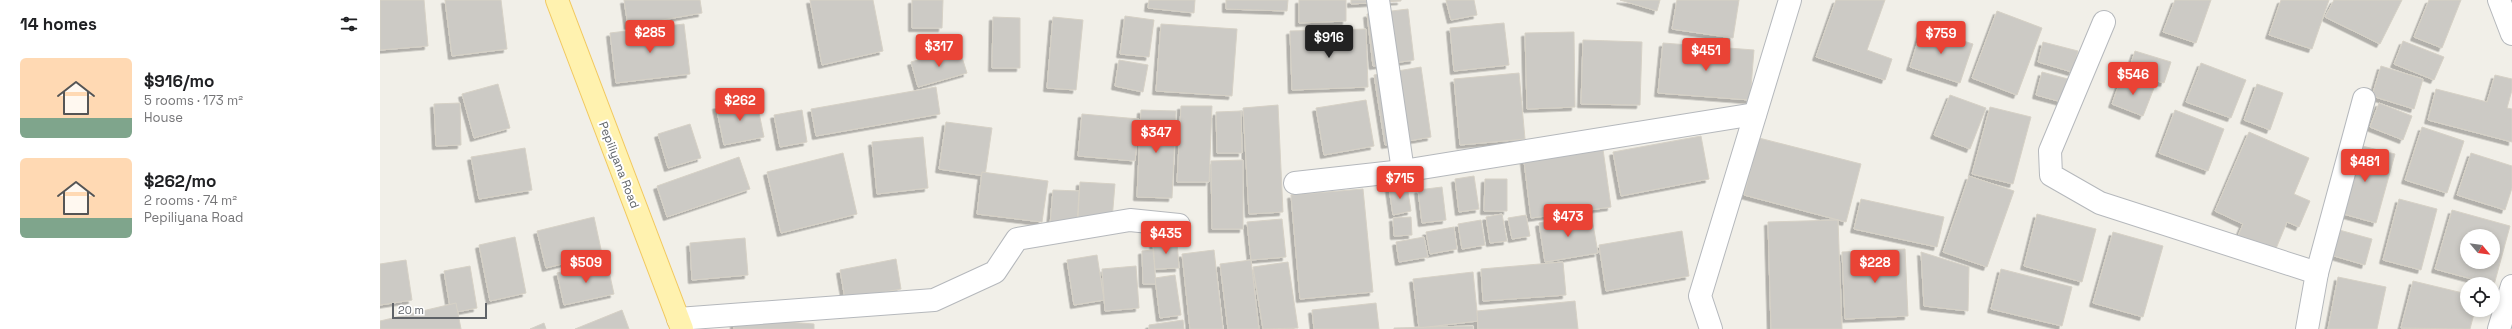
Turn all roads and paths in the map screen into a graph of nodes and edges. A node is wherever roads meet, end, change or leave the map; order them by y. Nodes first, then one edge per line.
1 (557, 0) edge
2 (1378, 0) edge
3 (1790, 0) edge
4 (2499, 0) edge
5 (2104, 22) dead end
6 (2512, 34) edge
7 (2364, 99) dead end
8 (1755, 114) junction
9 (1403, 171) junction
10 (1296, 183) dead end
11 (1179, 225) dead end
12 (2316, 273) junction
13 (2512, 286) edge
14 (680, 324) edge
15 (1710, 329) edge
16 (2308, 329) edge
17 (2499, 329) edge

1 - 14 main road, Pepiliyana Road
2 - 9 street
3 - 8 street
4 - 6 street
5 - 12 street
7 - 12 street
8 - 9 street
8 - 15 street
9 - 10 street
11 - 14 street
12 - 16 street
13 - 17 street

